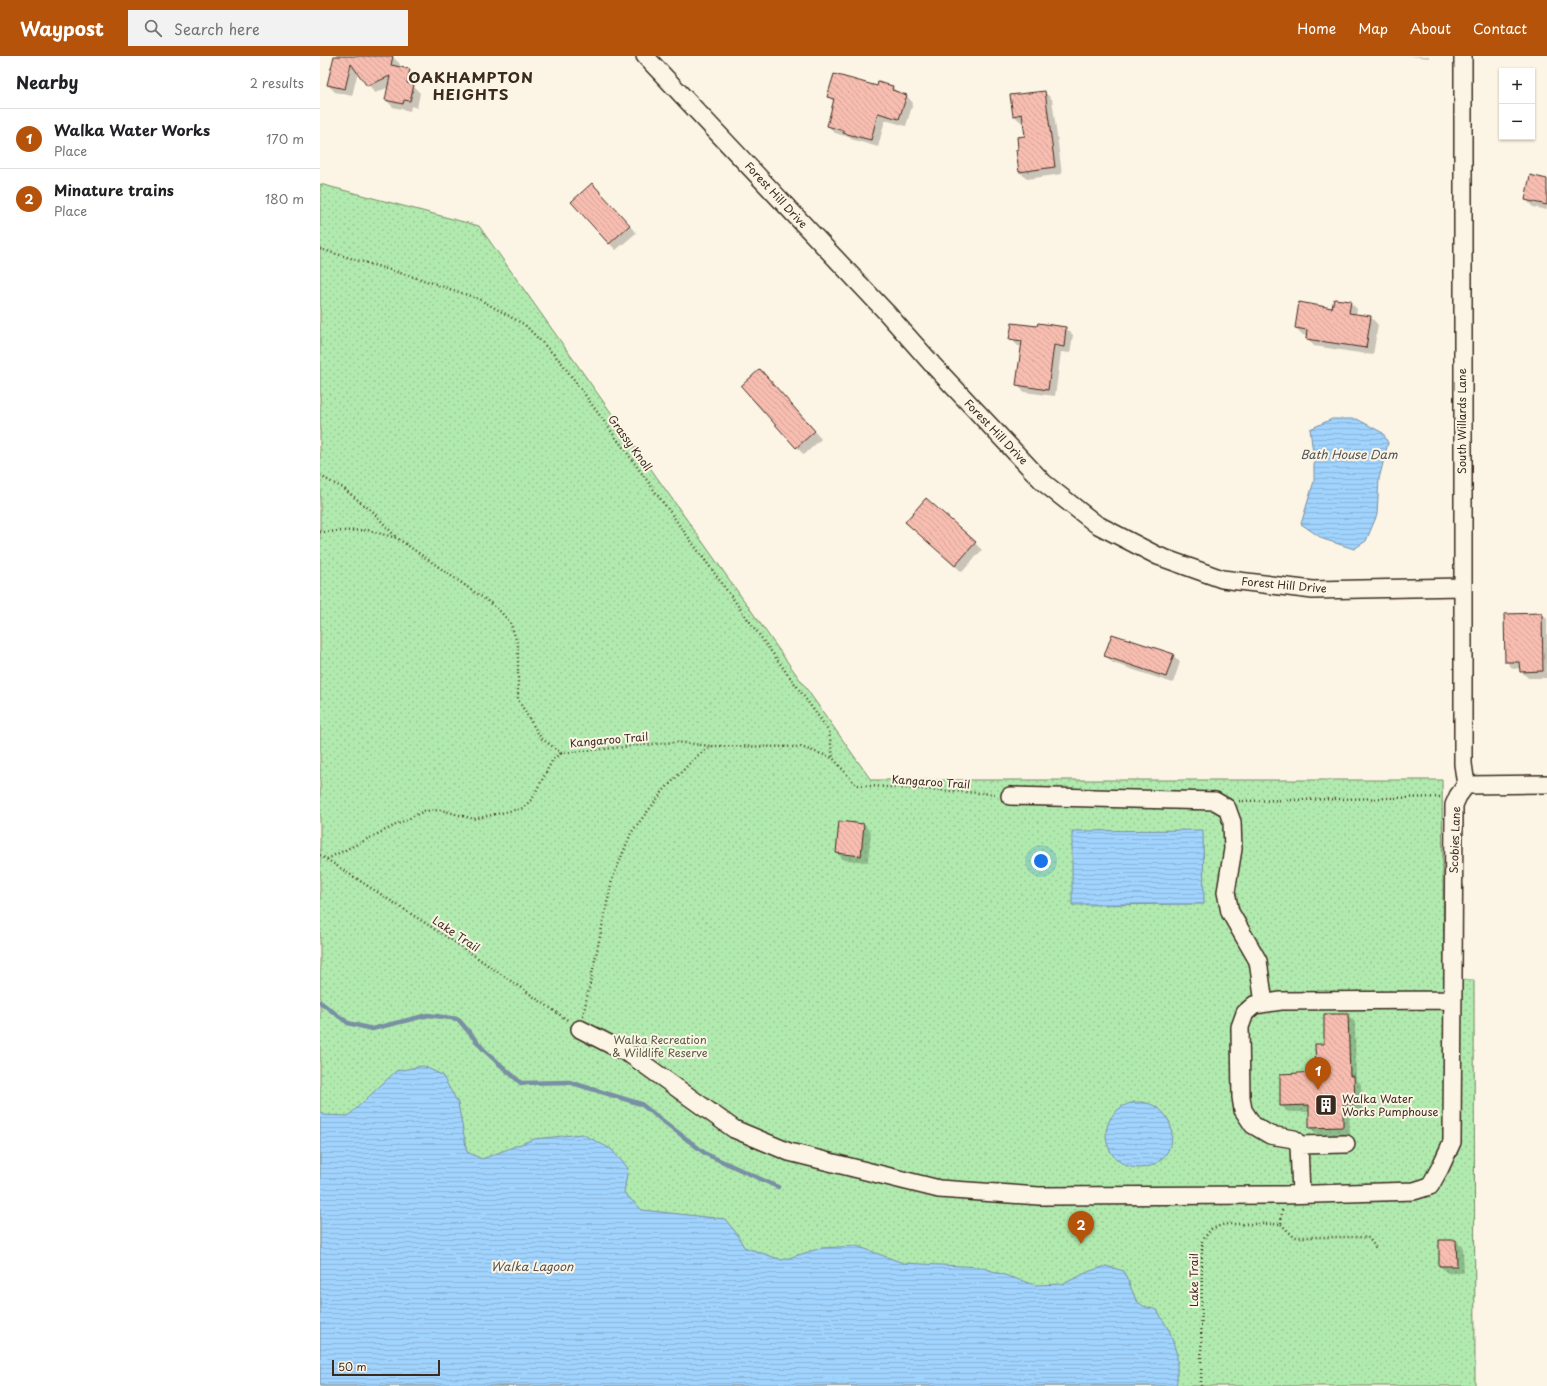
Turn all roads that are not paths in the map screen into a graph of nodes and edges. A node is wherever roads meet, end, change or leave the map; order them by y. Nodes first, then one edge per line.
1 (646, 56) edge
2 (1463, 56) edge
3 (1462, 587) junction
4 (1547, 784) edge
5 (1462, 791) junction
6 (1010, 796) road end
7 (1452, 1000) junction
8 (1264, 1003) junction
9 (580, 1029) road end
10 (1346, 1144) dead end
11 (1300, 1145) junction
12 (1301, 1194) junction

1 - 3 street, Forest Hill Drive
2 - 3 street, South Willards Lane
3 - 5 street, South Willards Lane
4 - 5 street
5 - 7 street, Scobies Lane
6 - 8 street
7 - 8 street
7 - 12 street, Scobies Lane
8 - 11 street
9 - 12 street, Scobies Lane
10 - 11 street
11 - 12 street

